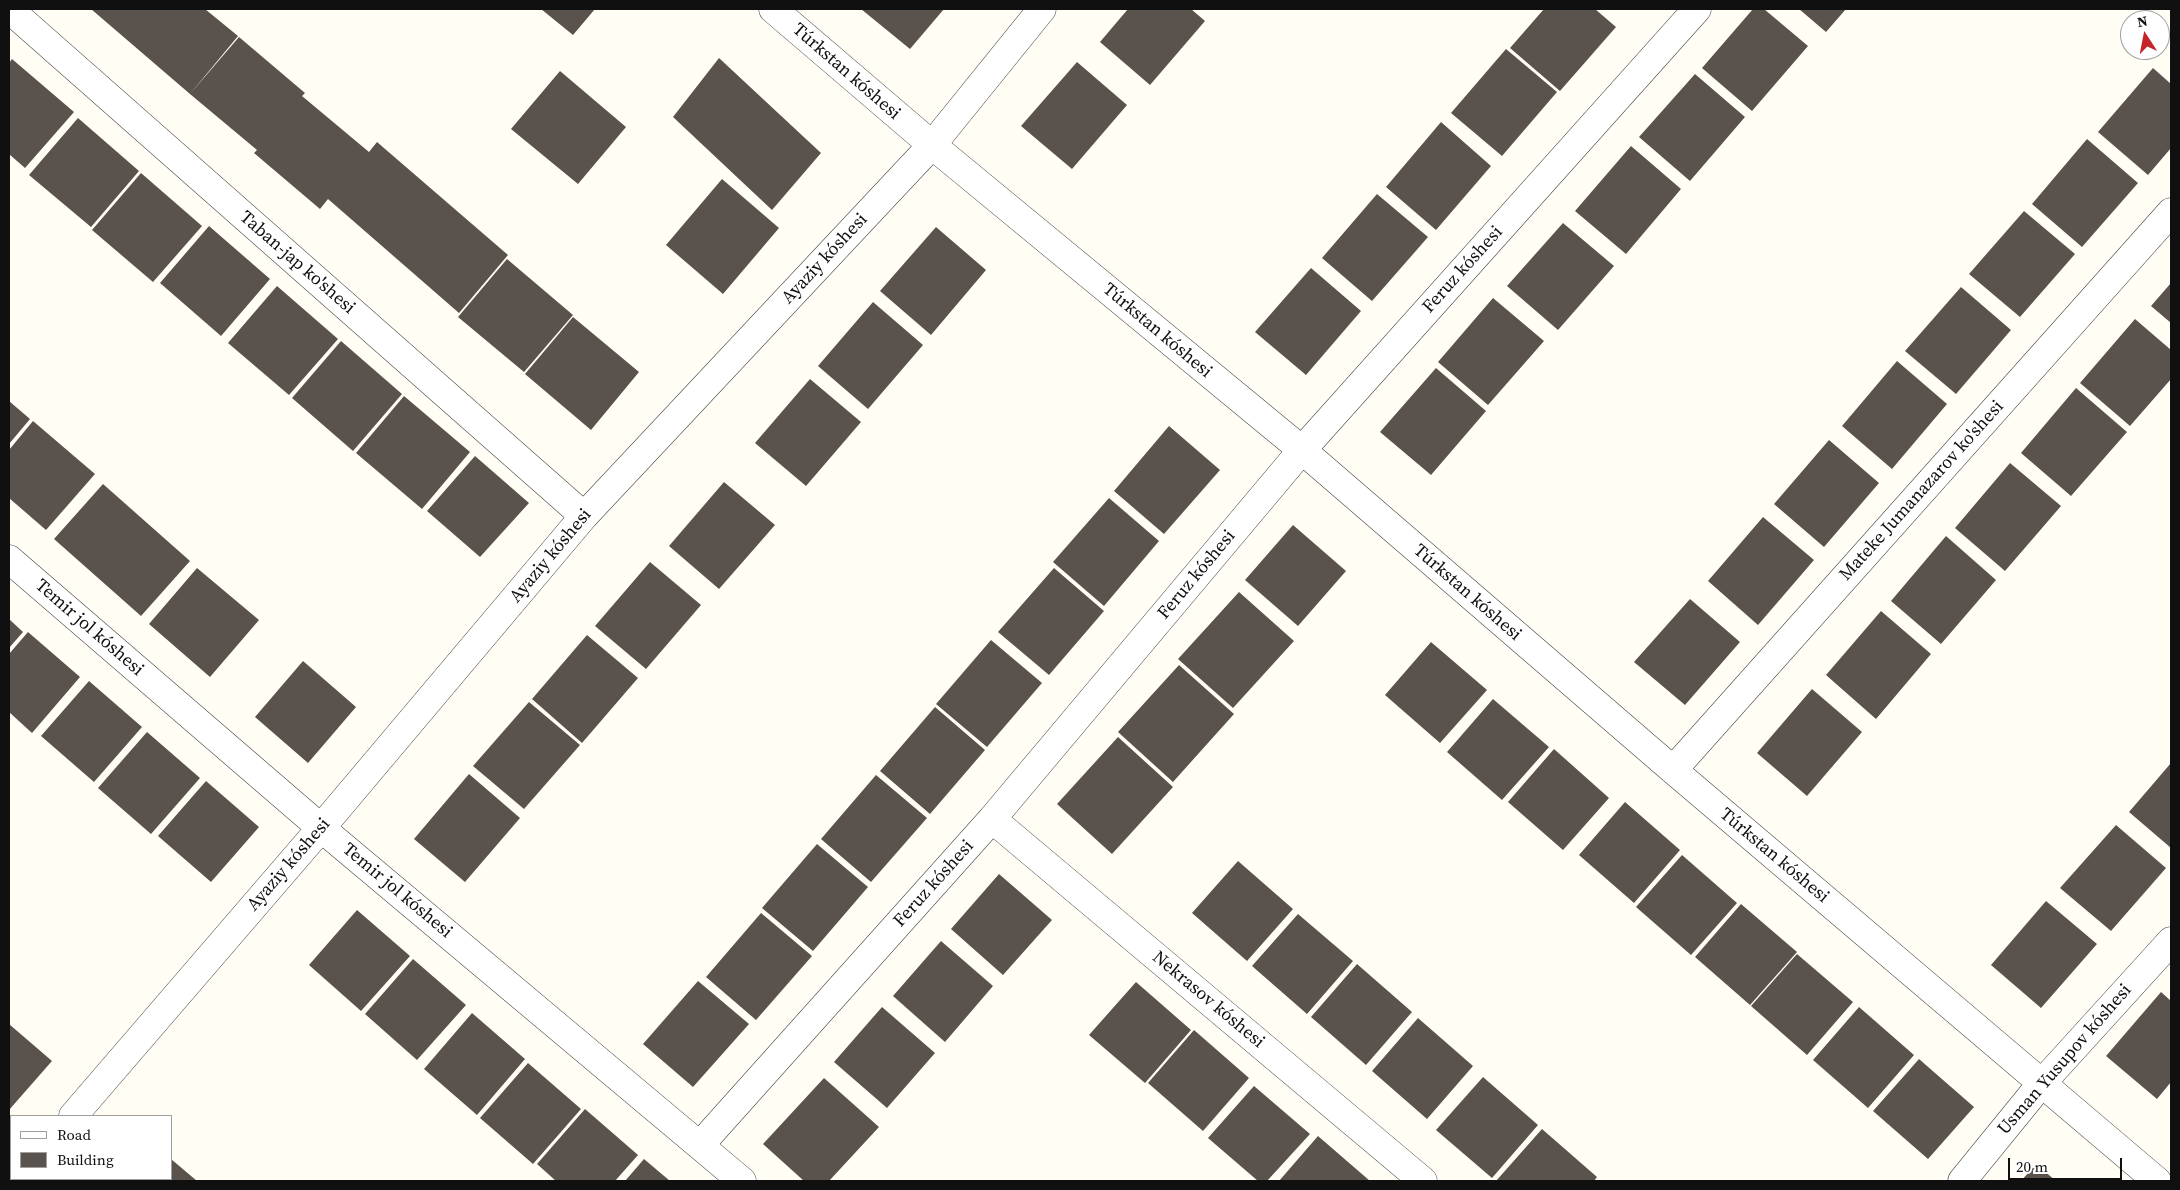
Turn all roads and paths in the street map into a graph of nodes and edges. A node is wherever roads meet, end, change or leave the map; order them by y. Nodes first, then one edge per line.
1 (9, 9) edge
2 (773, 9) edge
3 (1042, 9) edge
4 (1697, 9) edge
5 (932, 145) junction
6 (2171, 212) edge
7 (1302, 450) junction
8 (584, 516) junction
9 (9, 559) edge
10 (1673, 770) junction
11 (992, 819) junction
12 (321, 828) junction
13 (2171, 941) edge
14 (2041, 1084) junction
15 (74, 1115) edge
16 (700, 1146) junction
17 (742, 1181) edge
18 (1423, 1181) edge
19 (1962, 1181) edge
20 (2157, 1181) edge

1 - 8 street, Taban-jap ko'shesi
2 - 5 street, Túrkstan kóshesi
3 - 5 street, Ayaziy kóshesi
4 - 7 street, Feruz kóshesi
5 - 7 street, Túrkstan kóshesi
5 - 8 street, Ayaziy kóshesi
6 - 10 street, Mateke Jumanazarov ko'shesi
7 - 10 street, Túrkstan kóshesi
7 - 11 street, Feruz kóshesi
8 - 12 street, Ayaziy kóshesi
9 - 12 street, Temir jol kóshesi
10 - 14 street, Túrkstan kóshesi
11 - 16 street, Feruz kóshesi
11 - 18 street, Nekrasov kóshesi
12 - 15 street, Ayaziy kóshesi
12 - 16 street, Temir jol kóshesi
13 - 14 street, Usman Yusupov kóshesi
14 - 19 street, Usman Yusupov kóshesi
14 - 20 street, Túrkstan kóshesi
16 - 17 street, Temir jol kóshesi

